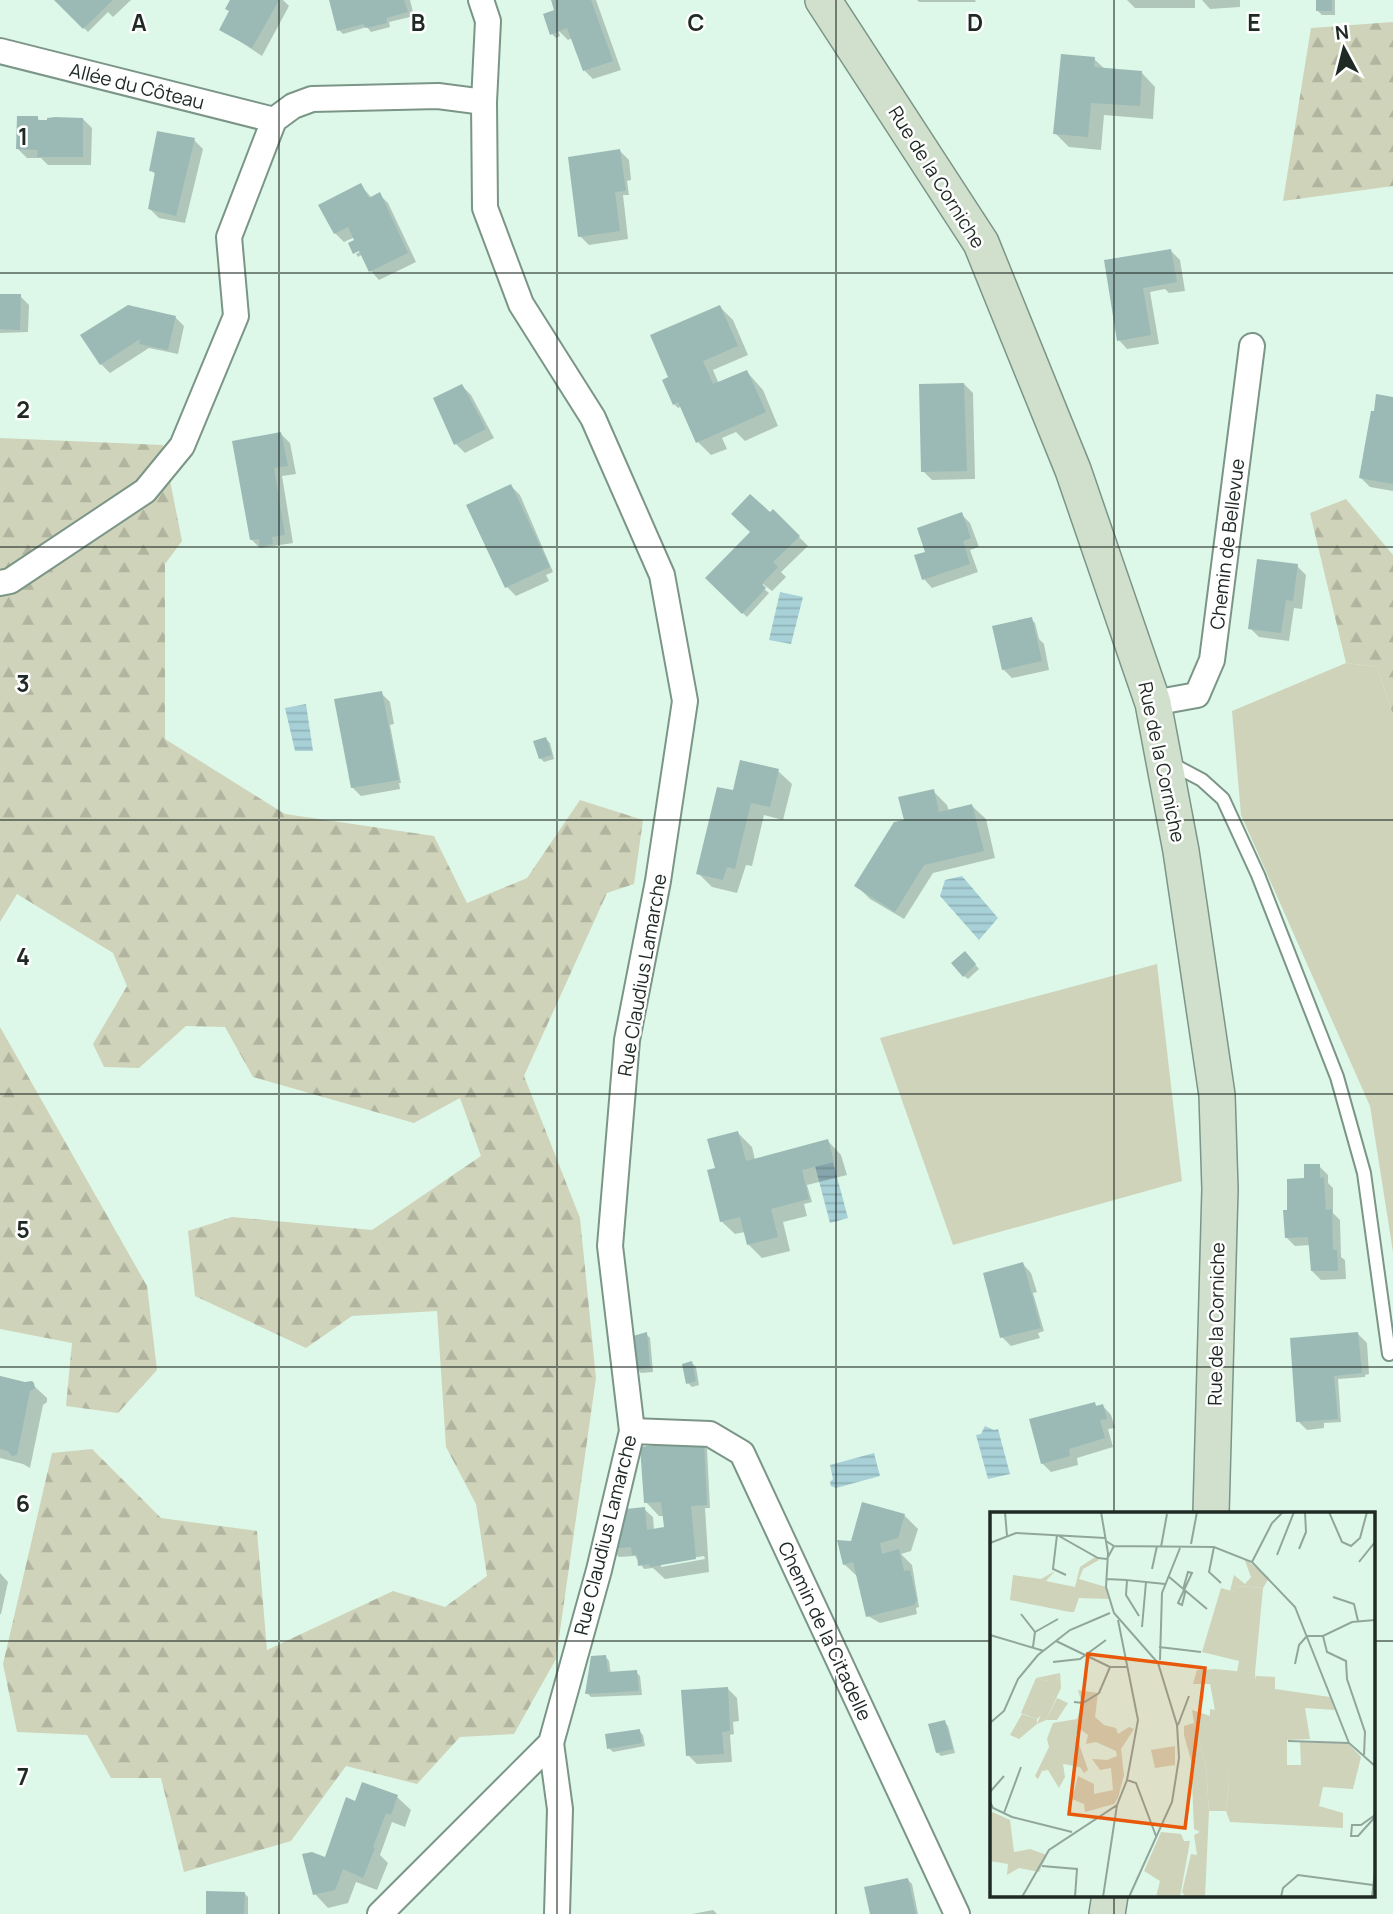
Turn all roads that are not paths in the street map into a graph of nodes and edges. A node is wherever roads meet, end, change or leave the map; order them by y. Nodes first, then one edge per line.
1 (481, 0) edge
2 (823, 0) edge
3 (0, 51) edge
4 (484, 102) junction
5 (274, 120) junction
6 (1252, 346) dead end
7 (0, 583) edge
8 (1153, 703) junction
9 (1165, 761) junction
10 (1389, 1354) dead end
11 (632, 1431) junction
12 (1211, 1512) edge
13 (551, 1743) junction
14 (1111, 1896) edge
15 (380, 1914) edge
16 (557, 1914) edge
17 (957, 1914) edge
18 (1107, 1914) edge

1 - 4 street, Rue Claudius Lamarche
2 - 8 main road, Rue de la Corniche
3 - 5 street, Allée du Côteau
4 - 5 street
4 - 11 street, Rue Claudius Lamarche
5 - 7 street
6 - 8 street, Chemin de Bellevue
8 - 9 main road, Rue de la Corniche
9 - 10 lane
9 - 12 main road, Rue de la Corniche
11 - 13 street, Rue Claudius Lamarche
11 - 17 street, Chemin de la Citadelle
13 - 15 street, Rue Claudius Lamarche
13 - 16 street
14 - 18 main road

